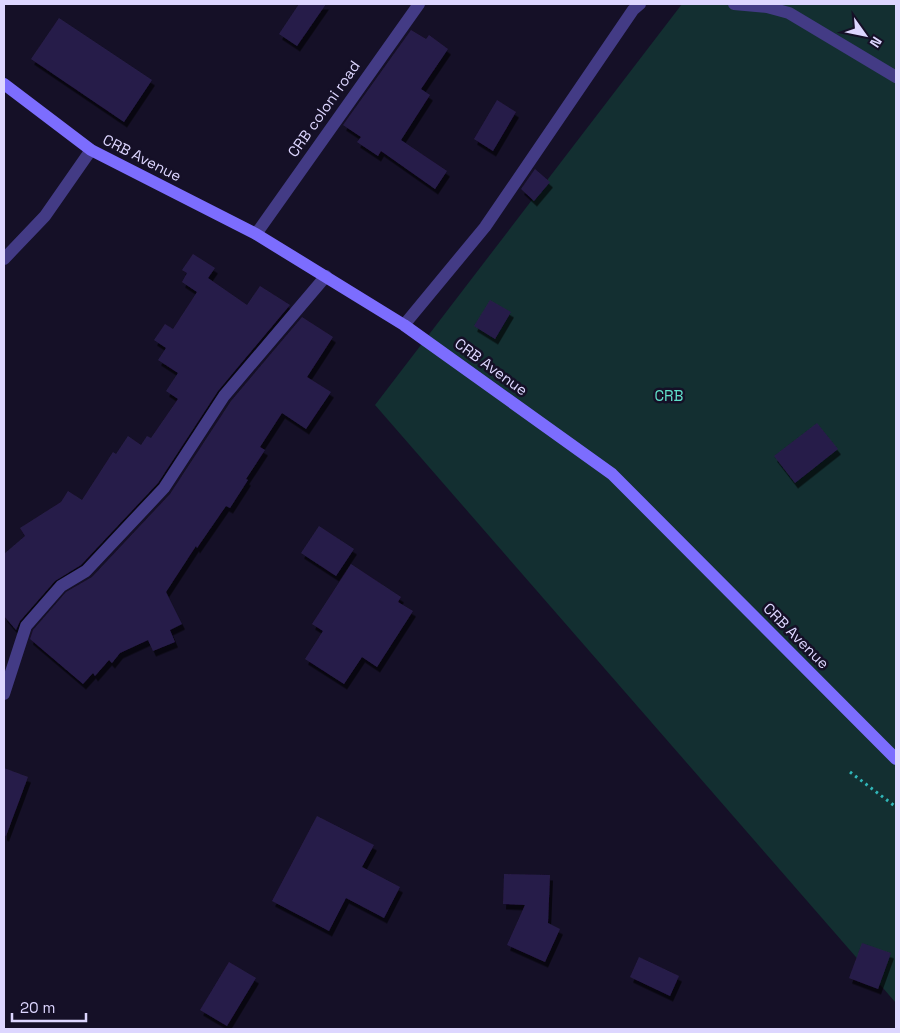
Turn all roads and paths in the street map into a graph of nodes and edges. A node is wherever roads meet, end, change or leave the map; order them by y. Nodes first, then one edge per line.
1 (419, 4) edge
2 (640, 4) edge
3 (734, 4) edge
4 (896, 76) edge
5 (4, 84) edge
6 (92, 150) junction
7 (256, 234) junction
8 (4, 258) edge
9 (326, 276) junction
10 (404, 324) junction
11 (4, 694) edge
12 (896, 759) edge
13 (850, 772) dead end
14 (896, 807) edge

1 - 7 street, CRB coloni road
2 - 10 street
3 - 4 street
5 - 6 main road, CRB Avenue
6 - 7 main road, CRB Avenue
6 - 8 street
7 - 9 main road, CRB Avenue
9 - 10 main road, CRB Avenue
9 - 11 street
10 - 12 main road, CRB Avenue
13 - 14 path

